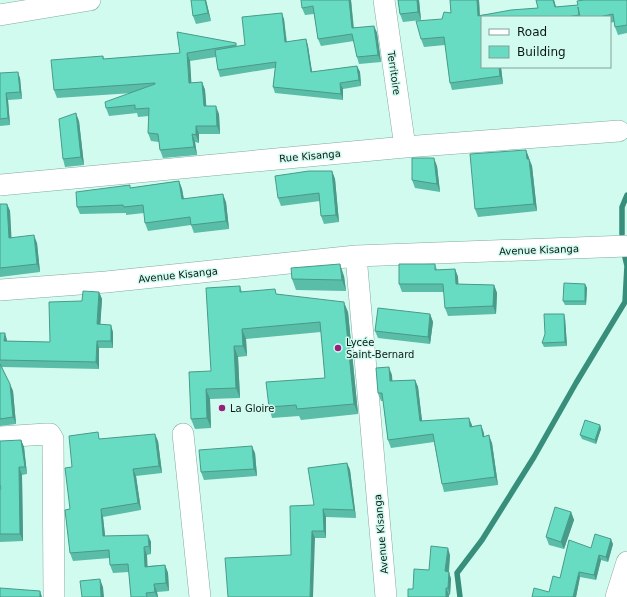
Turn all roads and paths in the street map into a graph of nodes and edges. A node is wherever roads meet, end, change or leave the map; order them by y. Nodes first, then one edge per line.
1 (90, 0) edge
2 (384, 0) edge
3 (0, 15) edge
4 (619, 131) dead end
5 (405, 147) junction
6 (0, 185) edge
7 (627, 246) edge
8 (356, 256) junction
9 (0, 290) edge
10 (183, 434) dead end
11 (0, 437) edge
12 (627, 562) edge
13 (54, 597) edge
14 (200, 597) edge
15 (386, 597) edge
16 (616, 597) edge

1 - 3 street
2 - 5 street, Territoire
4 - 5 street, Rue Kisanga
5 - 6 street, Rue Kisanga
7 - 8 street, Avenue Kisanga
8 - 9 street, Avenue Kisanga
8 - 15 street, Avenue Kisanga
10 - 14 street
11 - 13 street
12 - 16 street

